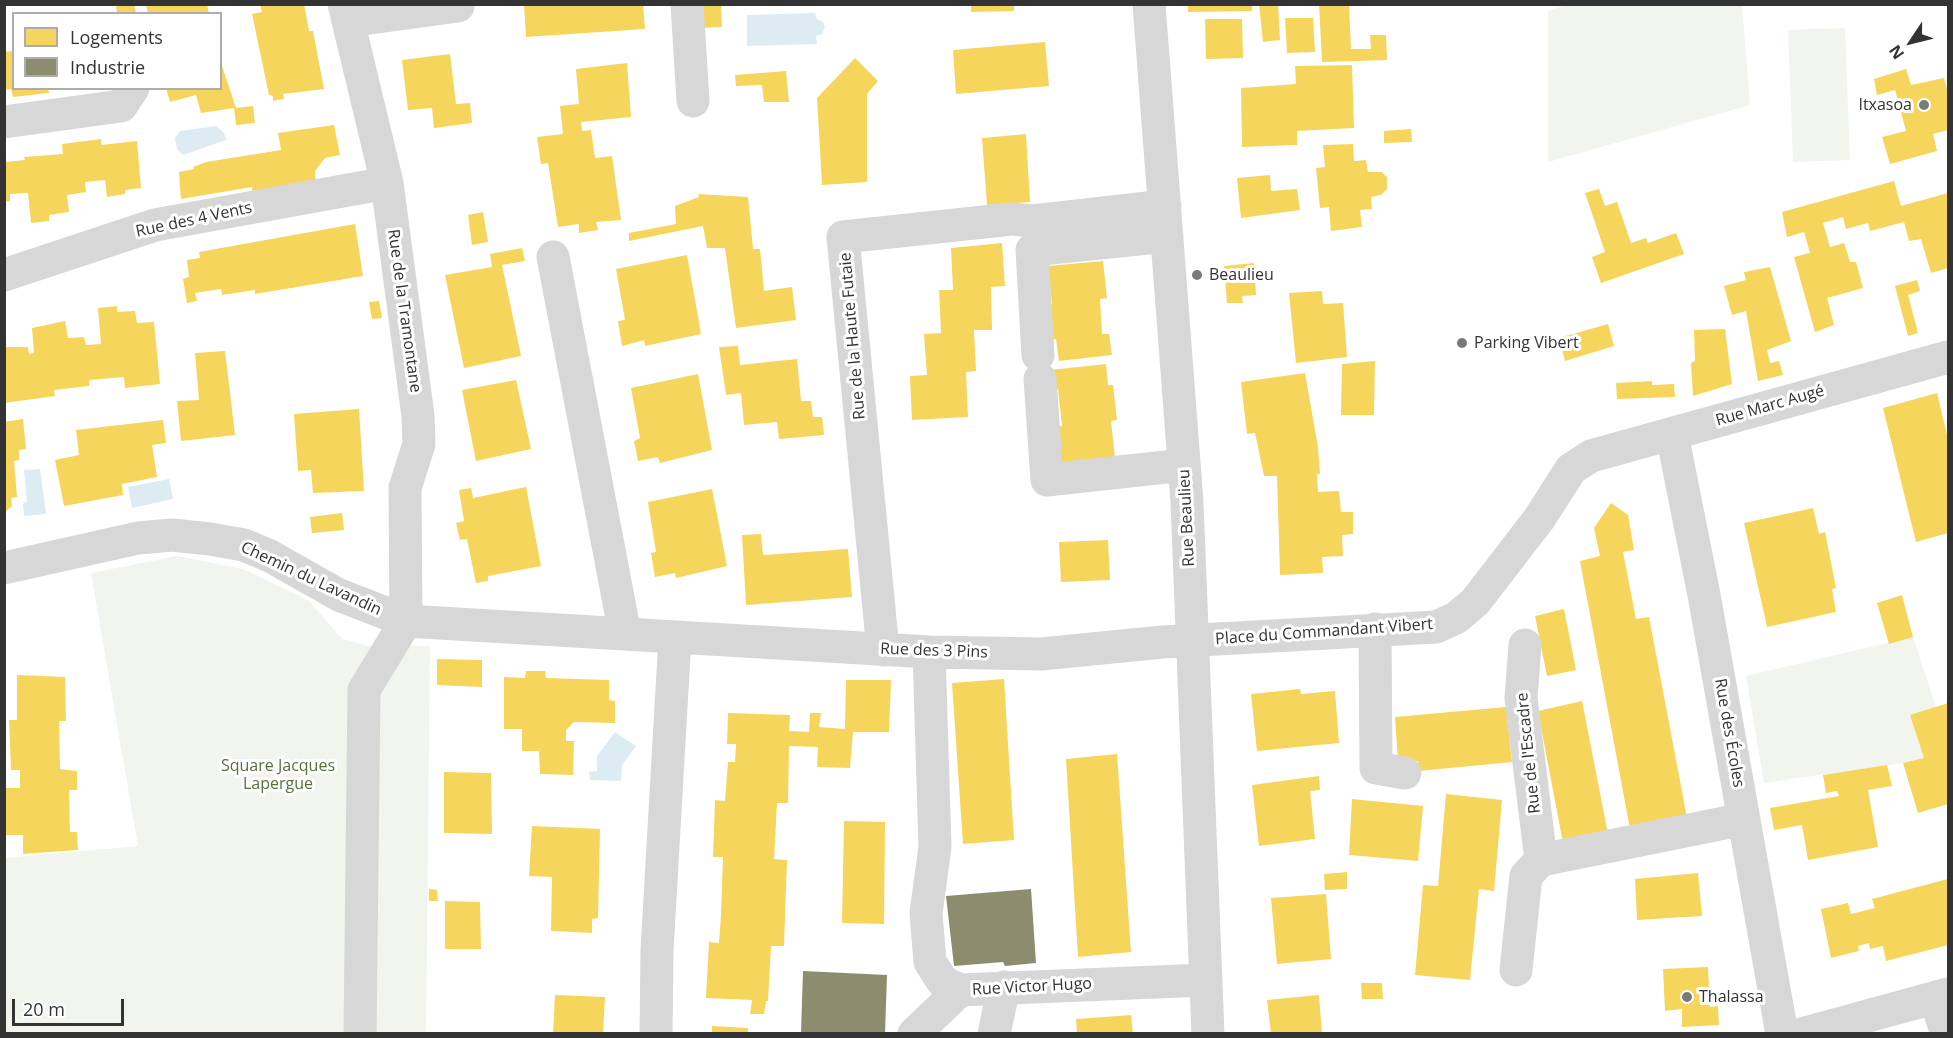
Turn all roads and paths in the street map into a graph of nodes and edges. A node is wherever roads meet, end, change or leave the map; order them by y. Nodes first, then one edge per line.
1 (687, 4) edge
2 (1149, 4) edge
3 (458, 6) edge
4 (346, 13) edge
5 (132, 90) edge
6 (693, 101) dead end
7 (4, 122) edge
8 (387, 183) junction
9 (1166, 221) junction
10 (553, 257) dead end
11 (4, 275) edge
12 (1948, 357) edge
13 (1672, 434) junction
14 (1591, 456) joint
15 (1184, 465) junction
16 (4, 568) edge
17 (406, 621) junction
18 (1375, 629) junction
19 (625, 634) junction
20 (675, 638) junction
21 (1192, 640) junction
22 (1525, 645) dead end
23 (883, 650) junction
24 (929, 652) junction
25 (1405, 773) dead end
26 (1744, 819) junction
27 (1541, 860) junction
28 (1516, 970) dead end
29 (1206, 980) junction
30 (1004, 987) junction
31 (960, 990) junction
32 (1942, 996) edge
33 (360, 1034) edge
34 (656, 1034) edge
35 (914, 1034) edge
36 (994, 1034) edge
37 (1208, 1034) edge
38 (1782, 1034) edge
39 (1803, 1034) edge
40 (1947, 1034) edge

1 - 6 street
2 - 9 street, Rue Beaulieu
3 - 4 street
4 - 8 street, Rue de la Tramontane
5 - 7 street
8 - 11 street, Rue des 4 Vents
8 - 17 street, Rue de la Tramontane
9 - 15 street, Rue Beaulieu
9 - 15 street
9 - 23 street, Rue de la Haute Futaie
10 - 19 street
12 - 13 street, Rue Marc Augé
13 - 14 street, Rue Marc Augé
13 - 26 street, Rue des Écoles
14 - 18 street, Place du Commandant Vibert
15 - 21 street, Rue Beaulieu
16 - 17 street, Chemin du Lavandin
17 - 19 street, Rue des 3 Pins
17 - 33 street
18 - 21 street, Place du Commandant Vibert
18 - 25 street
19 - 20 street, Rue des 3 Pins
20 - 23 street, Rue des 3 Pins
20 - 34 street
21 - 24 street, Rue des 3 Pins
21 - 29 street, Rue Beaulieu
22 - 27 street, Rue de l'Escadre
23 - 24 street, Rue des 3 Pins
24 - 31 street, Rue Victor Hugo
26 - 27 street
26 - 38 street, Rue des Écoles
27 - 28 street
29 - 30 street, Rue Victor Hugo
29 - 37 street, Rue Beaulieu
30 - 31 street, Rue Victor Hugo
30 - 36 street
31 - 35 street
32 - 39 street
32 - 40 street

